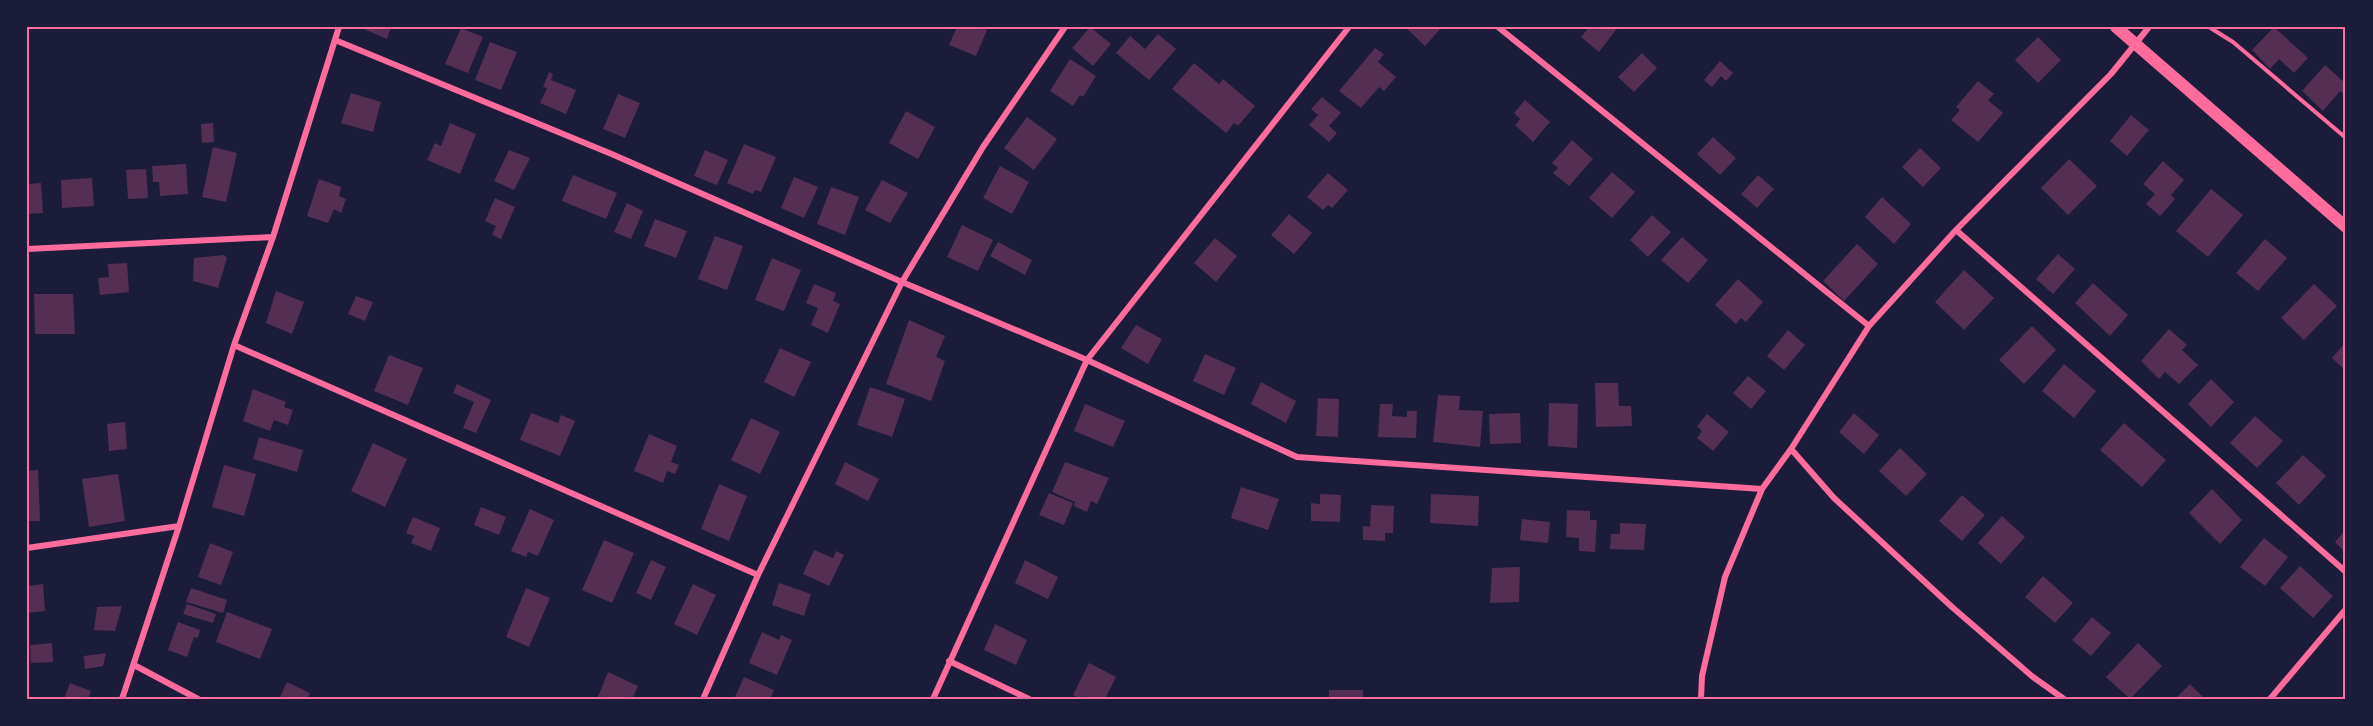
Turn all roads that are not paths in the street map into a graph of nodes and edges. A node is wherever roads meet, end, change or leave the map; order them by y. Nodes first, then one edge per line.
1 (339, 27) edge
2 (1065, 27) edge
3 (1349, 27) edge
4 (1498, 27) edge
5 (2116, 27) edge
6 (2149, 27) edge
7 (335, 40) junction
8 (2135, 43) junction
9 (2346, 227) edge
10 (1956, 230) junction
11 (273, 237) junction
12 (27, 249) edge
13 (902, 282) junction
14 (1869, 326) junction
15 (234, 345) junction
16 (1087, 360) junction
17 (1791, 449) junction
18 (1762, 489) junction
19 (179, 526) junction
20 (27, 548) edge
21 (2346, 572) edge
22 (758, 574) junction
23 (2346, 609) edge
24 (949, 661) junction
25 (134, 665) junction
26 (122, 699) edge
27 (198, 699) edge
28 (703, 699) edge
29 (933, 699) edge
30 (1029, 699) edge
31 (1701, 699) edge
32 (2064, 699) edge
33 (2270, 699) edge

1 - 7 street
2 - 13 street
3 - 16 street
4 - 14 street
5 - 8 main road
6 - 8 street
7 - 11 street
7 - 13 street
8 - 9 main road
8 - 10 street
10 - 14 street
10 - 21 street
11 - 12 street
11 - 15 street
13 - 16 street
13 - 22 street
14 - 17 street
15 - 19 street
15 - 22 street
16 - 18 street
16 - 24 street
17 - 18 street
17 - 32 street
18 - 31 street
19 - 20 street
19 - 25 street
22 - 28 street
23 - 33 street
24 - 29 street
24 - 30 street
25 - 26 street
25 - 27 street

